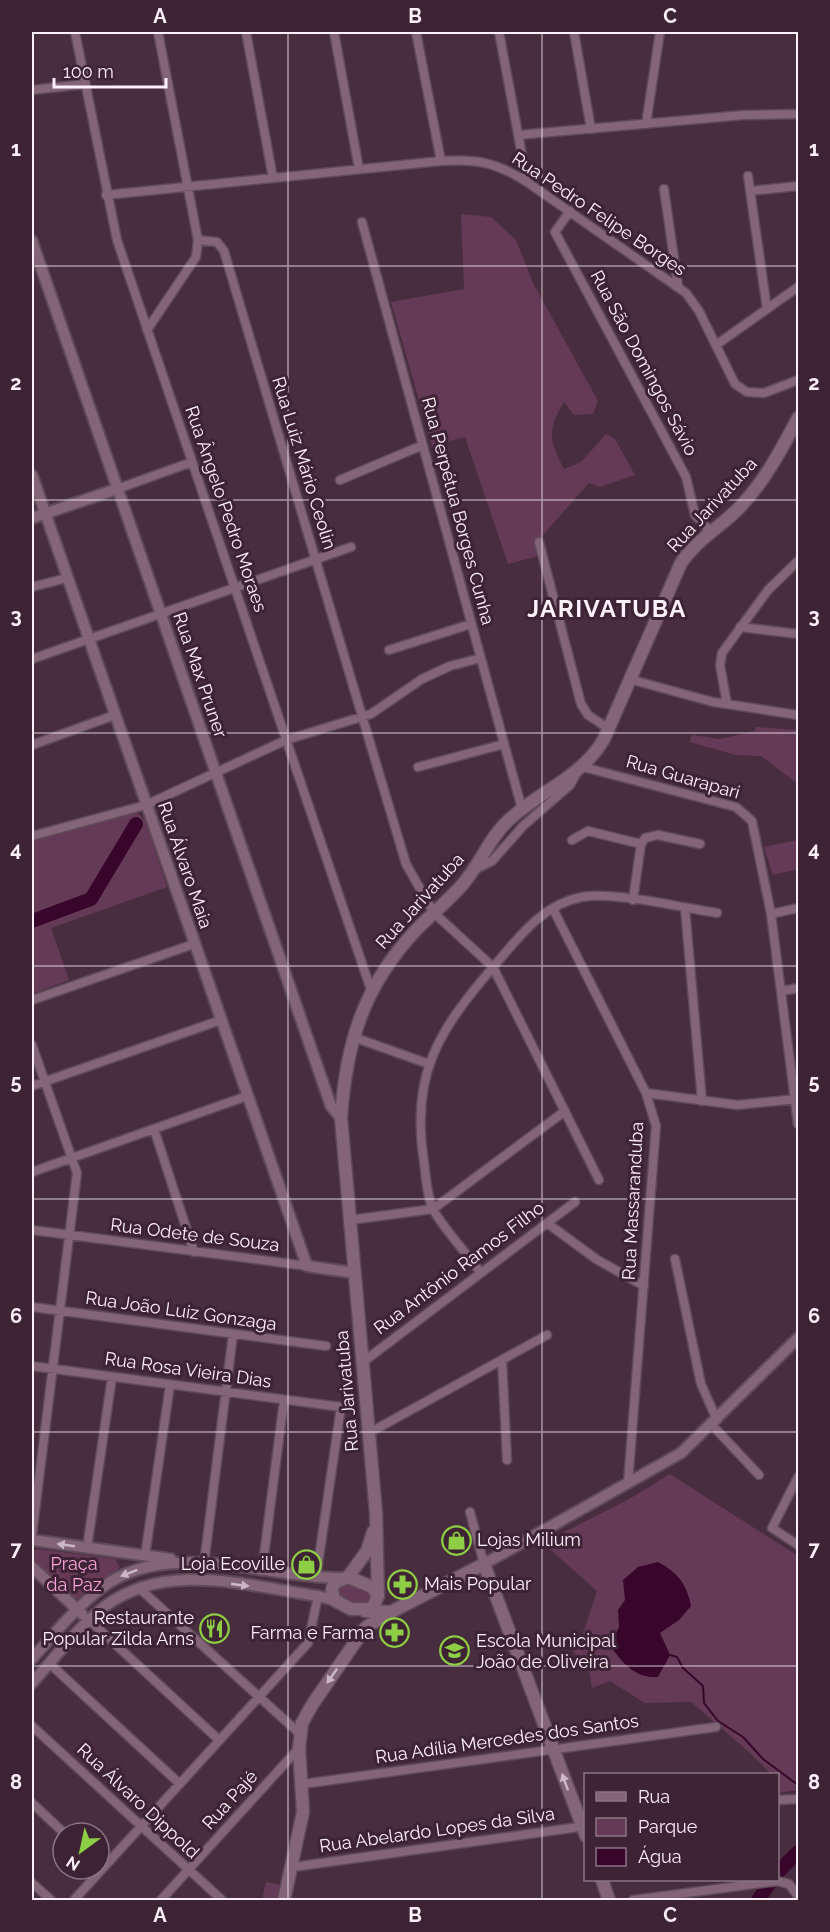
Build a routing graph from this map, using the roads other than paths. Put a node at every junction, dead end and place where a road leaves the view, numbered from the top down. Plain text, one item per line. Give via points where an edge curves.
1 (75, 32) edge
2 (158, 32) edge
3 (246, 32) edge
4 (334, 32) edge
5 (416, 32) edge
6 (499, 32) edge
7 (574, 32) edge
8 (660, 32) edge
9 (85, 84) junction
10 (32, 90) edge
11 (798, 114) edge
12 (646, 124) junction
13 (591, 129) junction
14 (518, 135) junction
15 (441, 161) junction
16 (359, 169) junction
17 (748, 176) dead end
18 (273, 178) junction
19 (527, 182) junction
20 (188, 186) junction
21 (798, 186) edge
22 (664, 189) dead end
23 (750, 191) junction
24 (106, 195) junction
25 (570, 211) junction
26 (362, 222) dead end
27 (198, 240) junction
28 (32, 241) edge
29 (678, 286) junction
30 (798, 287) edge
31 (767, 309) junction
32 (147, 330) junction
33 (716, 345) junction
34 (798, 380) edge
35 (798, 418) edge
36 (423, 445) junction
37 (192, 462) junction
38 (32, 475) edge
39 (340, 480) dead end
40 (117, 489) junction
41 (45, 515) junction
42 (32, 519) edge
43 (710, 531) junction
44 (539, 542) dead end
45 (351, 547) dead end
46 (315, 560) junction
47 (798, 561) edge
48 (67, 578) junction
49 (32, 587) edge
50 (235, 588) junction
51 (161, 614) junction
52 (471, 624) junction
53 (740, 627) junction
54 (798, 634) edge
55 (88, 639) junction
56 (389, 650) dead end
57 (480, 657) junction
58 (32, 659) edge
59 (628, 679) junction
60 (727, 704) junction
61 (798, 715) edge
62 (115, 716) junction
63 (362, 717) junction
64 (609, 729) junction
65 (286, 740) junction
66 (504, 744) junction
67 (32, 745) edge
68 (418, 767) dead end
69 (581, 769) junction
70 (216, 773) junction
71 (146, 806) junction
72 (522, 809) junction
73 (32, 836) edge
74 (572, 840) dead end
75 (641, 844) junction
76 (700, 844) dead end
77 (474, 870) junction
78 (633, 900) junction
79 (685, 908) junction
80 (798, 908) edge
81 (553, 909) junction
82 (434, 913) junction
83 (717, 913) dead end
84 (771, 914) junction
85 (194, 944) junction
86 (493, 967) junction
87 (798, 988) edge
88 (371, 990) junction
89 (782, 991) junction
90 (32, 1000) edge
91 (221, 1020) junction
92 (353, 1037) junction
93 (32, 1045) edge
94 (429, 1064) junction
95 (795, 1073) edge
96 (44, 1082) junction
97 (32, 1086) edge
98 (646, 1093) junction
99 (248, 1096) junction
100 (795, 1099) junction
101 (702, 1101) junction
102 (565, 1111) junction
103 (341, 1118) junction
104 (798, 1125) edge
105 (154, 1129) junction
106 (71, 1158) junction
107 (32, 1172) edge
108 (599, 1179) dead end
109 (575, 1202) dead end
110 (433, 1209) junction
111 (350, 1220) junction
112 (547, 1223) junction
113 (32, 1230) edge
114 (69, 1235) junction
115 (194, 1252) junction
116 (675, 1259) dead end
117 (307, 1266) junction
118 (355, 1273) junction
119 (481, 1273) junction
120 (644, 1287) junction
121 (32, 1307) edge
122 (60, 1311) junction
123 (232, 1334) junction
124 (548, 1335) dead end
125 (798, 1338) edge
126 (326, 1346) dead end
127 (502, 1360) junction
128 (363, 1362) junction
129 (32, 1366) edge
130 (53, 1369) junction
131 (112, 1377) junction
132 (170, 1385) junction
133 (225, 1392) junction
134 (284, 1400) junction
135 (714, 1423) junction
136 (369, 1433) junction
137 (507, 1460) dead end
138 (759, 1476) dead end
139 (798, 1477) edge
140 (628, 1483) junction
141 (470, 1512) dead end
142 (376, 1513) junction
143 (32, 1534) edge
144 (32, 1540) edge
145 (798, 1545) edge
146 (87, 1548) junction
147 (145, 1556) junction
148 (186, 1562) junction
149 (204, 1564) junction
150 (484, 1564) junction
151 (32, 1567) edge
152 (262, 1571) junction
153 (316, 1578) junction
154 (344, 1578) junction
155 (139, 1588) junction
156 (318, 1596) junction
157 (334, 1600) junction
158 (411, 1601) junction
159 (77, 1609) junction
160 (371, 1611) junction
161 (89, 1620) junction
162 (33, 1653) edge
163 (50, 1664) junction
164 (32, 1683) edge
165 (259, 1696) junction
166 (32, 1726) edge
167 (716, 1727) dead end
168 (299, 1733) junction
169 (219, 1740) junction
170 (299, 1748) junction
171 (554, 1749) junction
172 (180, 1784) junction
173 (303, 1784) junction
174 (798, 1799) edge
175 (779, 1800) edge
176 (32, 1803) edge
177 (51, 1821) edge
178 (141, 1827) junction
179 (584, 1830) edge
180 (111, 1857) edge
181 (293, 1867) junction
182 (188, 1870) junction
183 (90, 1881) edge
184 (602, 1881) edge
185 (32, 1883) edge
186 (798, 1896) edge
187 (51, 1900) edge
188 (74, 1900) edge
189 (161, 1900) edge
190 (222, 1900) edge
191 (284, 1900) edge
192 (609, 1900) edge
193 (633, 1900) edge

1 - 9 street, Rua Ângelo Pedro Moraes
2 - 20 street
3 - 18 street
4 - 16 street
5 - 15 street
6 - 14 street
7 - 13 street
8 - 12 street
9 - 10 street
9 - 24 street, Rua Ângelo Pedro Moraes
11 - 12 street
12 - 13 street
13 - 14 street
14 - 19 street
15 - 16 street, Rua Pedro Felipe Borges
15 - 19 street, Rua Pedro Felipe Borges via 483,161
16 - 18 street, Rua Pedro Felipe Borges
17 - 23 street
18 - 20 street, Rua Pedro Felipe Borges
19 - 25 street, Rua Pedro Felipe Borges
20 - 24 street, Rua Pedro Felipe Borges
20 - 27 street
21 - 23 street
22 - 29 street
23 - 31 street
24 - 32 street, Rua Ângelo Pedro Moraes
25 - 29 street, Rua Pedro Felipe Borges
25 - 43 street, Rua São Domingos Sávio via 555,232 686,477 695,516
26 - 36 street, Rua Perpétua Borges Cunha
27 - 32 street via 196,257
27 - 46 street, Rua Luiz Mário Ceolin via 217,242 224,251
28 - 40 street, Rua Max Pruner
29 - 33 street, Rua Pedro Felipe Borges via 699,311
30 - 31 street
31 - 33 street
32 - 37 street, Rua Ângelo Pedro Moraes
33 - 34 street, Rua Pedro Felipe Borges via 730,378 747,392 764,393
35 - 43 main road, Rua Jarivatuba via 760,485 732,515
36 - 39 street
36 - 52 street, Rua Perpétua Borges Cunha
37 - 40 street
37 - 50 street, Rua Ângelo Pedro Moraes
38 - 41 street, Rua Álvaro Maia
40 - 41 street
40 - 51 street, Rua Max Pruner
41 - 42 street
41 - 48 street, Rua Álvaro Maia
43 - 59 main road, Rua Jarivatuba via 681,563
44 - 64 street via 581,704 588,715
45 - 46 street
46 - 50 street
46 - 63 street, Rua Luiz Mário Ceolin
47 - 53 street via 772,586
48 - 49 street
48 - 55 street, Rua Álvaro Maia
50 - 51 street
50 - 65 street, Rua Ângelo Pedro Moraes
51 - 55 street
51 - 70 street, Rua Max Pruner
52 - 56 street
52 - 57 street, Rua Perpétua Borges Cunha
53 - 54 street
53 - 60 street via 721,660
55 - 58 street
55 - 62 street, Rua Álvaro Maia
57 - 63 street via 422,679
57 - 66 street, Rua Perpétua Borges Cunha
59 - 60 street
59 - 64 main road, Rua Jarivatuba
60 - 61 street
62 - 67 street
62 - 71 street, Rua Álvaro Maia
63 - 65 street
63 - 82 street, Rua Luiz Mário Ceolin via 406,864
64 - 69 main road, Rua Jarivatuba
65 - 70 street
65 - 88 street, Rua Ângelo Pedro Moraes
66 - 68 street
66 - 72 street, Rua Perpétua Borges Cunha
69 - 72 main road, Rua Jarivatuba
69 - 77 street via 570,785 523,826 492,861
69 - 84 street, Rua Guarapari via 742,810 754,828
70 - 71 street
70 - 103 street, Rua Max Pruner via 331,1106
71 - 73 street
71 - 85 street, Rua Álvaro Maia
72 - 77 main road, Rua Jarivatuba via 499,830
74 - 75 street via 588,831
75 - 76 street via 654,835
75 - 78 street
77 - 82 main road, Rua Jarivatuba
78 - 79 street
78 - 81 street via 588,896
79 - 83 street
79 - 101 street
80 - 84 street
81 - 86 street via 528,927
81 - 98 street, Rua Massaranduba
82 - 86 street, Rua Luiz Mário Ceolin
82 - 88 main road, Rua Jarivatuba via 395,955
84 - 89 street, Rua Guarapari
85 - 90 street
85 - 91 street, Rua Álvaro Maia
86 - 94 street via 450,1020
86 - 102 street
87 - 89 street
88 - 92 main road, Rua Jarivatuba
89 - 95 street, Rua Guarapari
91 - 96 street
91 - 99 street, Rua Álvaro Maia
92 - 94 street
92 - 103 main road, Rua Jarivatuba via 344,1077
93 - 96 street
94 - 110 street via 419,1119
95 - 100 street, Rua Guarapari
96 - 97 street
96 - 106 street
98 - 101 street
98 - 120 street, Rua Massaranduba via 655,1118 656,1136
99 - 105 street
99 - 117 street, Rua Álvaro Maia
100 - 101 street via 748,1105
100 - 104 street, Rua Guarapari
102 - 108 street
102 - 110 street
103 - 111 main road, Rua Jarivatuba
105 - 106 street
105 - 115 street
106 - 107 street
106 - 114 street via 77,1173
109 - 112 street, Rua Antônio Ramos Filho
110 - 111 street
110 - 119 street
111 - 118 main road, Rua Jarivatuba
112 - 119 street, Rua Antônio Ramos Filho
112 - 120 street via 596,1259
113 - 114 street, Rua Odete de Souza
114 - 115 street, Rua Odete de Souza
114 - 122 street
115 - 117 street, Rua Odete de Souza
116 - 135 street via 701,1384
117 - 118 street, Rua Odete de Souza
118 - 128 main road, Rua Jarivatuba
119 - 128 street, Rua Antônio Ramos Filho
120 - 140 street, Rua Massaranduba
121 - 122 street, Rua João Luiz Gonzaga
122 - 123 street, Rua João Luiz Gonzaga
122 - 130 street
123 - 126 street, Rua João Luiz Gonzaga
123 - 133 street
124 - 127 street
125 - 135 street
127 - 136 street
127 - 137 street
128 - 136 main road, Rua Jarivatuba
129 - 130 street, Rua Rosa Vieira Dias
130 - 131 street, Rua Rosa Vieira Dias
130 - 143 street
131 - 132 street, Rua Rosa Vieira Dias
131 - 146 street
132 - 133 street, Rua Rosa Vieira Dias
132 - 147 street
133 - 134 street, Rua Rosa Vieira Dias
133 - 149 street
134 - 152 street
134 - 153 street, Rua Rosa Vieira Dias via 341,1407
135 - 138 street
135 - 140 street via 681,1453
136 - 142 main road, Rua Jarivatuba
139 - 145 street via 772,1528
140 - 150 street
141 - 150 street
142 - 154 main road, Rua Jarivatuba via 367,1551
142 - 160 main road, Rua Jarivatuba
146 -> 144 street
146 - 147 street
147 - 148 street
148 - 149 street
148 -> 159 street via 153,1565 128,1573 104,1586
149 - 152 street
150 - 158 main road
150 - 171 main road
151 - 159 street
152 - 153 street
153 - 154 street
154 - 157 main road, Rua Jarivatuba via 332,1590
154 - 160 main road via 372,1587
155 -> 156 street via 191,1579
155 - 161 street
155 - 165 street
156 - 157 street
156 - 165 street via 308,1643
157 - 160 main road
158 - 160 main road
158 - 160 main road via 391,1612
159 - 161 street
159 - 162 street
160 -> 168 main road via 312,1705
161 - 163 street
161 - 169 street
163 - 164 street
163 - 172 street
165 - 168 street
165 - 169 street
166 - 178 street, Rua Álvaro Dippold
167 - 171 street, Rua Adília Mercedes dos Santos
168 - 170 main road
169 - 172 street
170 - 173 main road
170 - 182 street, Rua Pajé
171 - 173 street, Rua Adília Mercedes dos Santos
179 -> 171 main road
172 - 178 street
173 - 181 main road via 303,1812
174 - 175 street
176 - 177 street
178 - 180 street
178 - 182 street, Rua Álvaro Dippold
179 - 181 street, Rua Abelardo Lopes da Silva
181 - 191 main road
182 - 189 street, Rua Pajé
182 - 190 street, Rua Álvaro Dippold
183 - 188 street
184 - 192 main road
185 - 187 street
186 - 193 street via 789,1884 777,1881

